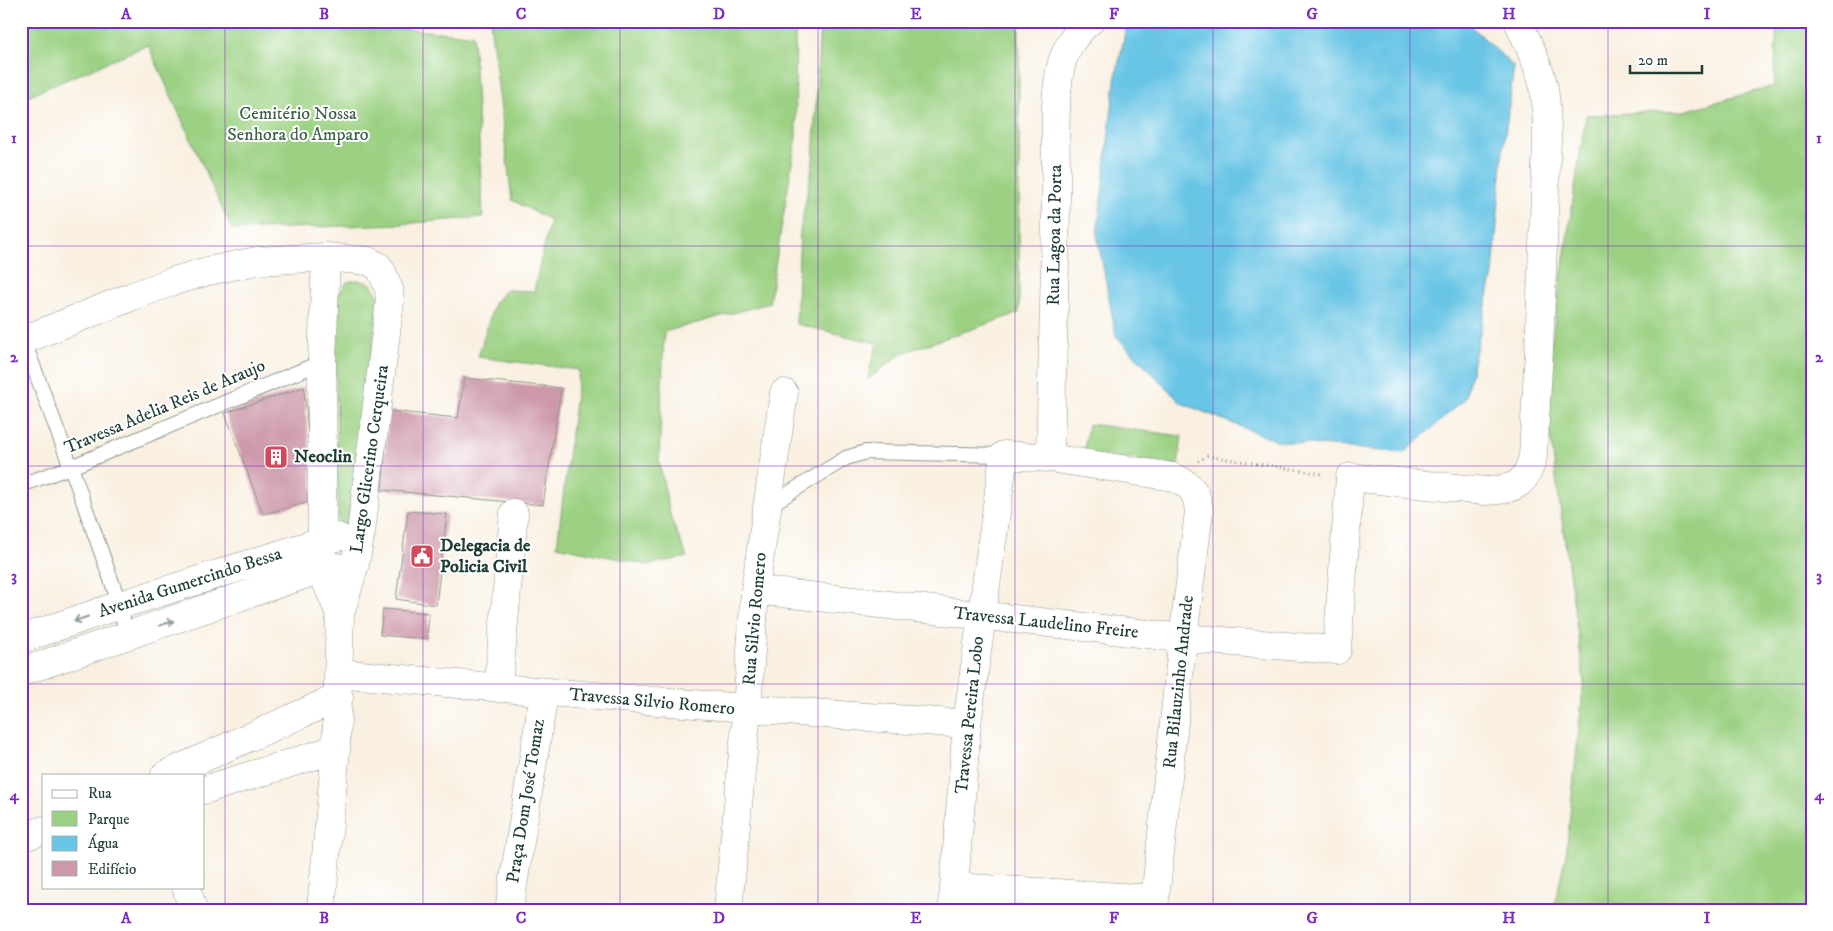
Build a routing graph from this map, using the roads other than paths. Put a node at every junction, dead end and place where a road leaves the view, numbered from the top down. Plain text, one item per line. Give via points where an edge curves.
1 (1090, 21) edge
2 (1518, 21) edge
3 (326, 257) junction
4 (22, 339) edge
5 (322, 362) junction
6 (784, 393) dead end
7 (1004, 455) junction
8 (1050, 458) junction
9 (71, 467) junction
10 (21, 485) edge
11 (768, 507) junction
12 (514, 513) dead end
13 (361, 532) junction
14 (322, 541) junction
15 (355, 564) junction
16 (321, 570) junction
17 (755, 590) junction
18 (120, 605) junction
19 (340, 614) junction
20 (982, 616) junction
21 (127, 637) junction
22 (1183, 638) junction
23 (21, 639) edge
24 (21, 672) edge
25 (339, 685) junction
26 (498, 688) junction
27 (544, 693) junction
28 (747, 710) junction
29 (967, 724) junction
30 (336, 750) junction
31 (167, 774) edge
32 (205, 790) edge
33 (186, 888) edge
34 (953, 898) edge
35 (1154, 905) edge
36 (193, 910) edge
37 (321, 910) edge
38 (509, 910) edge
39 (728, 910) edge

1 - 8 street, Rua Lagoa da Porta via 1071,43 1062,64 1056,94
2 - 22 street, Travessa Laudelino Freire via 1543,84 1547,110 1539,350 1530,471 1518,485 1485,491 1350,477 1337,650
3 - 4 street via 257,261 208,271
3 - 5 street, Largo Glicerino Cerqueira
3 - 13 street, Largo Glicerino Cerqueira via 378,266 386,279 390,301
4 - 9 lane
5 - 9 lane, Travessa Adelia Reis de Araujo
5 - 14 street, Largo Glicerino Cerqueira
6 - 11 street, Rua Silvio Romero
7 - 8 street
7 - 11 lane via 866,452 846,458
7 - 20 street, Travessa Pereira Lobo
8 - 22 street, Rua Bilauzinho Andrade via 1173,476 1197,496 1199,512
9 - 10 lane, Travessa Adelia Reis de Araujo
9 - 18 lane
11 - 17 street, Rua Silvio Romero
12 - 26 street
13 - 14 street, Avenida Gumercindo Bessa
13 - 15 street, Largo Glicerino Cerqueira
14 - 16 street, Largo Glicerino Cerqueira
14 - 18 street, Avenida Gumercindo Bessa
15 - 16 street, Avenida Gumercindo Bessa
15 - 19 street, Largo Glicerino Cerqueira
16 - 19 street, Largo Glicerino Cerqueira
21 -> 16 street, Avenida Gumercindo Bessa
17 - 20 street, Travessa Laudelino Freire
17 - 28 street, Rua Silvio Romero
18 - 21 lane
18 -> 23 street, Avenida Gumercindo Bessa
19 - 25 street, Largo Glicerino Cerqueira
20 - 22 street, Travessa Laudelino Freire
20 - 29 street, Travessa Pereira Lobo
21 - 24 street, Avenida Gumercindo Bessa
22 - 35 street, Rua Bilauzinho Andrade
25 - 26 street, Travessa Silvio Romero
25 - 30 street, Largo Glicerino Cerqueira
25 - 31 street
26 - 27 street, Travessa Silvio Romero
27 - 28 street, Travessa Silvio Romero
27 - 38 street, Praça Dom José Tomaz
28 - 29 street, Travessa Silvio Romero
28 - 39 street, Rua Silvio Romero
29 - 34 street, Travessa Pereira Lobo
30 - 32 street
30 - 37 street, Largo Glicerino Cerqueira
33 - 36 street
34 - 35 street

